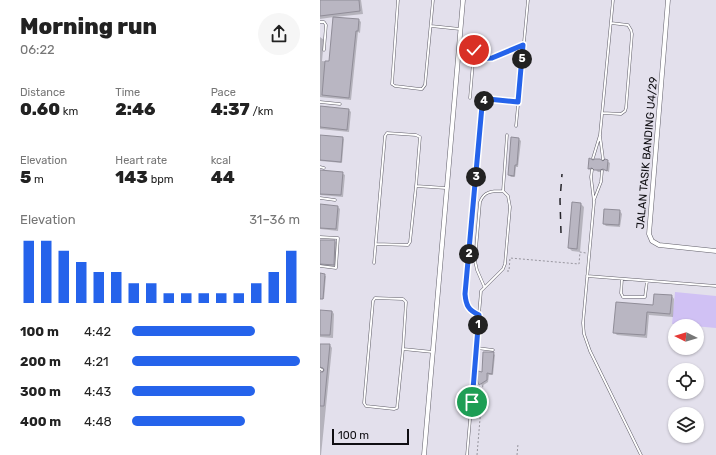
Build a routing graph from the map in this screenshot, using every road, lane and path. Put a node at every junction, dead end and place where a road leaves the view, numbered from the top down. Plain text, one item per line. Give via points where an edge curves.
1 (398, 0) edge
2 (433, 0) edge
3 (463, 0) edge
4 (528, 0) edge
5 (613, 0) edge
6 (668, 0) edge
7 (320, 22) edge
8 (611, 22) junction
9 (431, 26) junction
10 (461, 29) junction
11 (523, 45) junction
12 (324, 50) dead end
13 (474, 50) dead end
14 (473, 59) junction
15 (470, 98) dead end
16 (320, 102) edge
17 (518, 102) junction
18 (340, 104) dead end
19 (603, 113) junction
20 (516, 126) dead end
21 (508, 135) dead end
22 (600, 135) junction
23 (593, 158) dead end
24 (603, 159) dead end
25 (320, 168) edge
26 (324, 168) dead end
27 (592, 170) dead end
28 (602, 171) dead end
29 (416, 186) junction
30 (448, 189) junction
31 (503, 191) junction
32 (320, 198) edge
33 (335, 200) dead end
34 (594, 202) junction
35 (320, 237) edge
36 (376, 244) junction
37 (716, 251) edge
38 (589, 253) junction
39 (374, 263) dead end
40 (320, 266) edge
41 (509, 271) dead end
42 (587, 276) junction
43 (622, 279) junction
44 (647, 281) junction
45 (484, 286) junction
46 (716, 286) edge
47 (479, 315) junction
48 (476, 348) junction
49 (403, 349) junction
50 (493, 350) dead end
51 (433, 352) junction
52 (483, 383) dead end
53 (518, 444) dead end
54 (424, 455) edge
55 (467, 455) edge
56 (476, 455) edge
57 (516, 455) edge
58 (641, 455) edge

1 - 9 lane via 391,82 393,85 420,89 424,87
2 - 9 lane
3 - 10 street
4 - 11 lane
5 - 8 lane
6 - 37 street, JALAN TASIK BANDING U4/29 via 649,234 652,241 659,245
7 - 12 lane via 326,25
8 - 19 lane
8 - 19 lane via 628,25 632,30 626,108 621,114
9 - 10 lane
10 - 30 street
11 - 14 lane via 492,58
11 - 17 lane
13 - 14 lane
14 - 15 lane
16 - 18 lane
17 - 20 lane
17 - 47 lane via 488,99 482,106 465,294 468,308
19 - 22 lane
21 - 31 lane
22 - 23 lane
22 - 24 lane
25 - 26 lane
27 - 34 lane
28 - 34 lane
29 - 30 lane
29 - 36 lane via 410,244
29 - 36 lane via 420,137 387,133
30 - 51 street
31 - 45 lane via 510,203 505,264 503,269
31 - 45 lane via 488,192 480,202 475,261
32 - 33 lane
34 - 38 lane
35 - 40 lane via 338,238 336,268
36 - 39 lane
38 - 41 path via 580,252 579,264 510,258
38 - 42 lane
42 - 43 lane
42 - 58 lane via 584,334
43 - 44 lane
43 - 44 lane via 621,296 630,297 645,297
44 - 46 lane
45 - 47 lane
47 - 48 lane
48 - 50 lane
48 - 55 lane
49 - 49 lane via 397,408 394,410 366,406 364,403 375,298 406,302
49 - 51 lane
51 - 54 street
52 - 56 path
53 - 57 path

